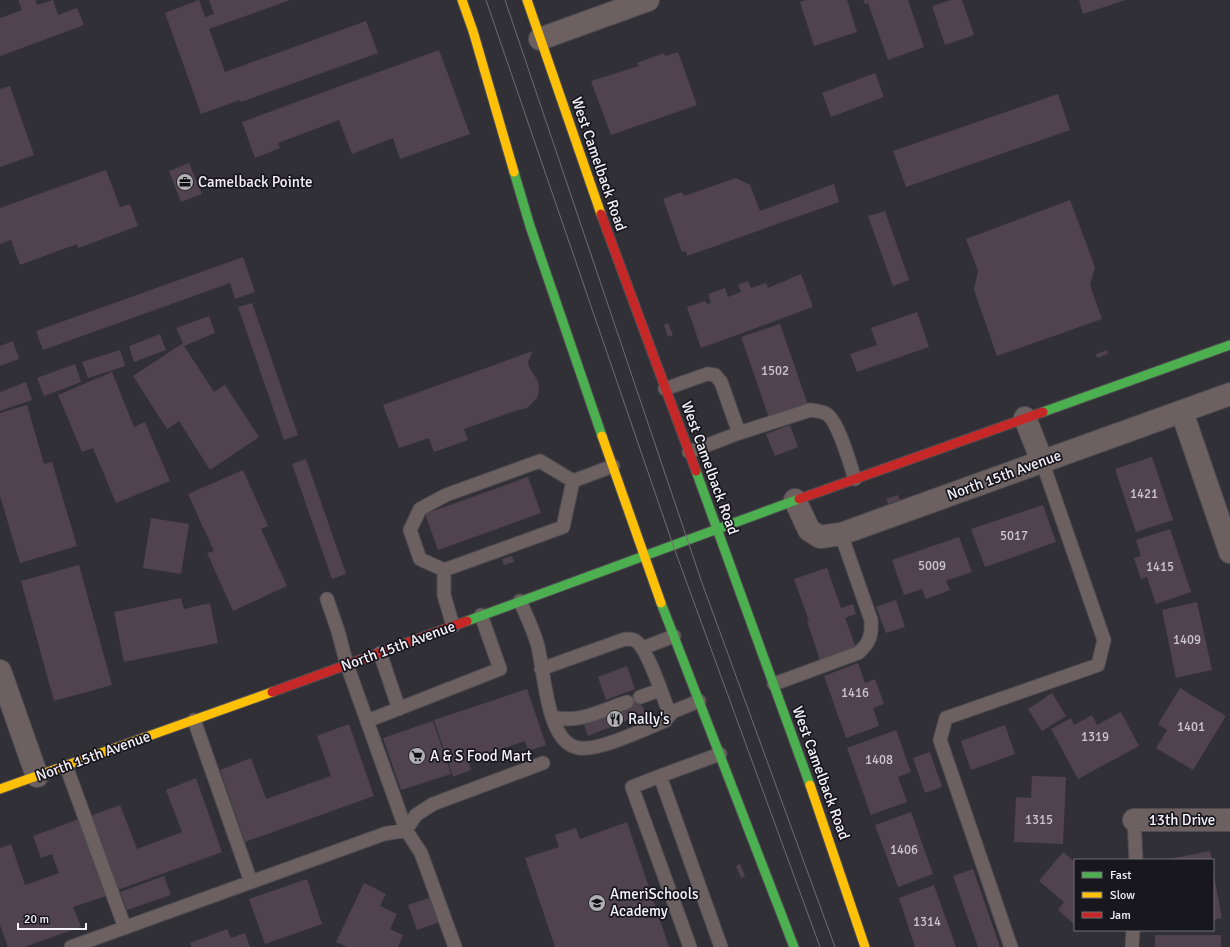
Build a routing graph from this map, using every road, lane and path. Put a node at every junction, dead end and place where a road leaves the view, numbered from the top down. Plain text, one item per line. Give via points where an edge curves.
1 (462, 0) edge
2 (526, 0) edge
3 (648, 0) edge
4 (540, 39) junction
5 (1230, 345) edge
6 (665, 389) junction
7 (1230, 394) edge
8 (1182, 412) junction
9 (1025, 418) junction
10 (739, 433) junction
11 (689, 452) junction
12 (1042, 461) junction
13 (613, 466) junction
14 (855, 479) junction
15 (573, 481) junction
16 (796, 500) junction
17 (718, 529) junction
18 (841, 534) junction
19 (1230, 552) edge
20 (644, 555) junction
21 (444, 570) junction
22 (520, 601) junction
23 (329, 604) dead end
24 (481, 615) junction
25 (453, 626) junction
26 (674, 636) junction
27 (643, 648) junction
28 (380, 653) junction
29 (347, 665) junction
30 (541, 670) junction
31 (0, 671) edge
32 (774, 684) junction
33 (660, 690) junction
34 (640, 697) dead end
35 (699, 701) junction
36 (627, 702) dead end
37 (399, 709) junction
38 (670, 715) junction
39 (552, 717) junction
40 (194, 720) junction
41 (367, 721) junction
42 (720, 754) junction
43 (543, 764) dead end
44 (66, 766) junction
45 (37, 776) junction
46 (660, 776) junction
47 (0, 789) edge
48 (1134, 820) joint
49 (1230, 820) edge
50 (406, 830) junction
51 (1136, 859) edge
52 (251, 882) junction
53 (125, 928) junction
54 (1133, 931) edge
55 (71, 947) edge
56 (455, 947) edge
57 (690, 947) edge
58 (721, 947) edge
59 (794, 947) edge
60 (865, 947) edge
61 (1011, 947) edge
62 (1132, 947) edge

1 - 13 main road via 530,226
2 - 4 main road, West Camelback Road
3 - 4 street
4 - 6 main road, West Camelback Road
5 - 9 main road, North 15th Avenue
6 - 10 lane via 707,374 715,375 721,382
6 - 11 main road, West Camelback Road
7 - 8 street, North 15th Avenue
8 - 12 street, North 15th Avenue
8 - 19 street
9 - 12 street
9 - 14 main road, North 15th Avenue
10 - 11 lane
10 - 14 lane via 810,410 819,411 828,415 835,423
11 - 17 main road, West Camelback Road
12 - 18 street, North 15th Avenue
12 - 61 lane via 1104,640 1098,665 946,718 940,740
13 - 15 lane
13 - 20 main road
14 - 16 main road, North 15th Avenue
15 - 21 lane via 563,527
15 - 21 lane via 540,461 446,495 420,508 410,530 420,559
16 - 17 main road, North 15th Avenue
16 - 18 street, North 15th Avenue via 809,530 820,537
17 - 20 main road, North 15th Avenue
17 - 32 main road, West Camelback Road
18 - 32 lane via 871,620 872,631 869,640 858,653
20 - 22 main road, North 15th Avenue
20 - 26 main road
21 - 25 lane via 444,595
22 - 24 main road, North 15th Avenue
22 - 30 lane via 537,644
23 - 29 lane
24 - 25 main road, North 15th Avenue
24 - 37 lane via 500,669
25 - 28 main road, North 15th Avenue
26 - 27 lane
26 - 35 main road
27 - 30 lane via 635,640 625,639
27 - 33 lane
28 - 29 main road, North 15th Avenue
28 - 37 lane
29 - 40 main road, North 15th Avenue
29 - 41 lane
30 - 39 lane
31 - 45 street
32 - 60 main road, West Camelback Road
33 - 34 lane
33 - 38 lane
35 - 38 lane
35 - 42 main road
36 - 39 lane via 578,719
37 - 41 lane
38 - 39 lane via 665,721 593,748 578,748 566,742 558,733
40 - 44 main road, North 15th Avenue
40 - 52 lane
41 - 50 lane
42 - 46 lane
42 - 59 main road
43 - 50 lane via 433,804 416,815
44 - 45 main road, North 15th Avenue
44 - 53 lane
45 - 47 main road, North 15th Avenue
46 - 57 lane via 632,787
46 - 58 lane
48 - 49 street, 13th Drive
48 - 51 lane
50 - 52 lane via 384,834
50 - 56 lane via 420,853
52 - 53 lane
53 - 55 lane
54 - 62 lane

